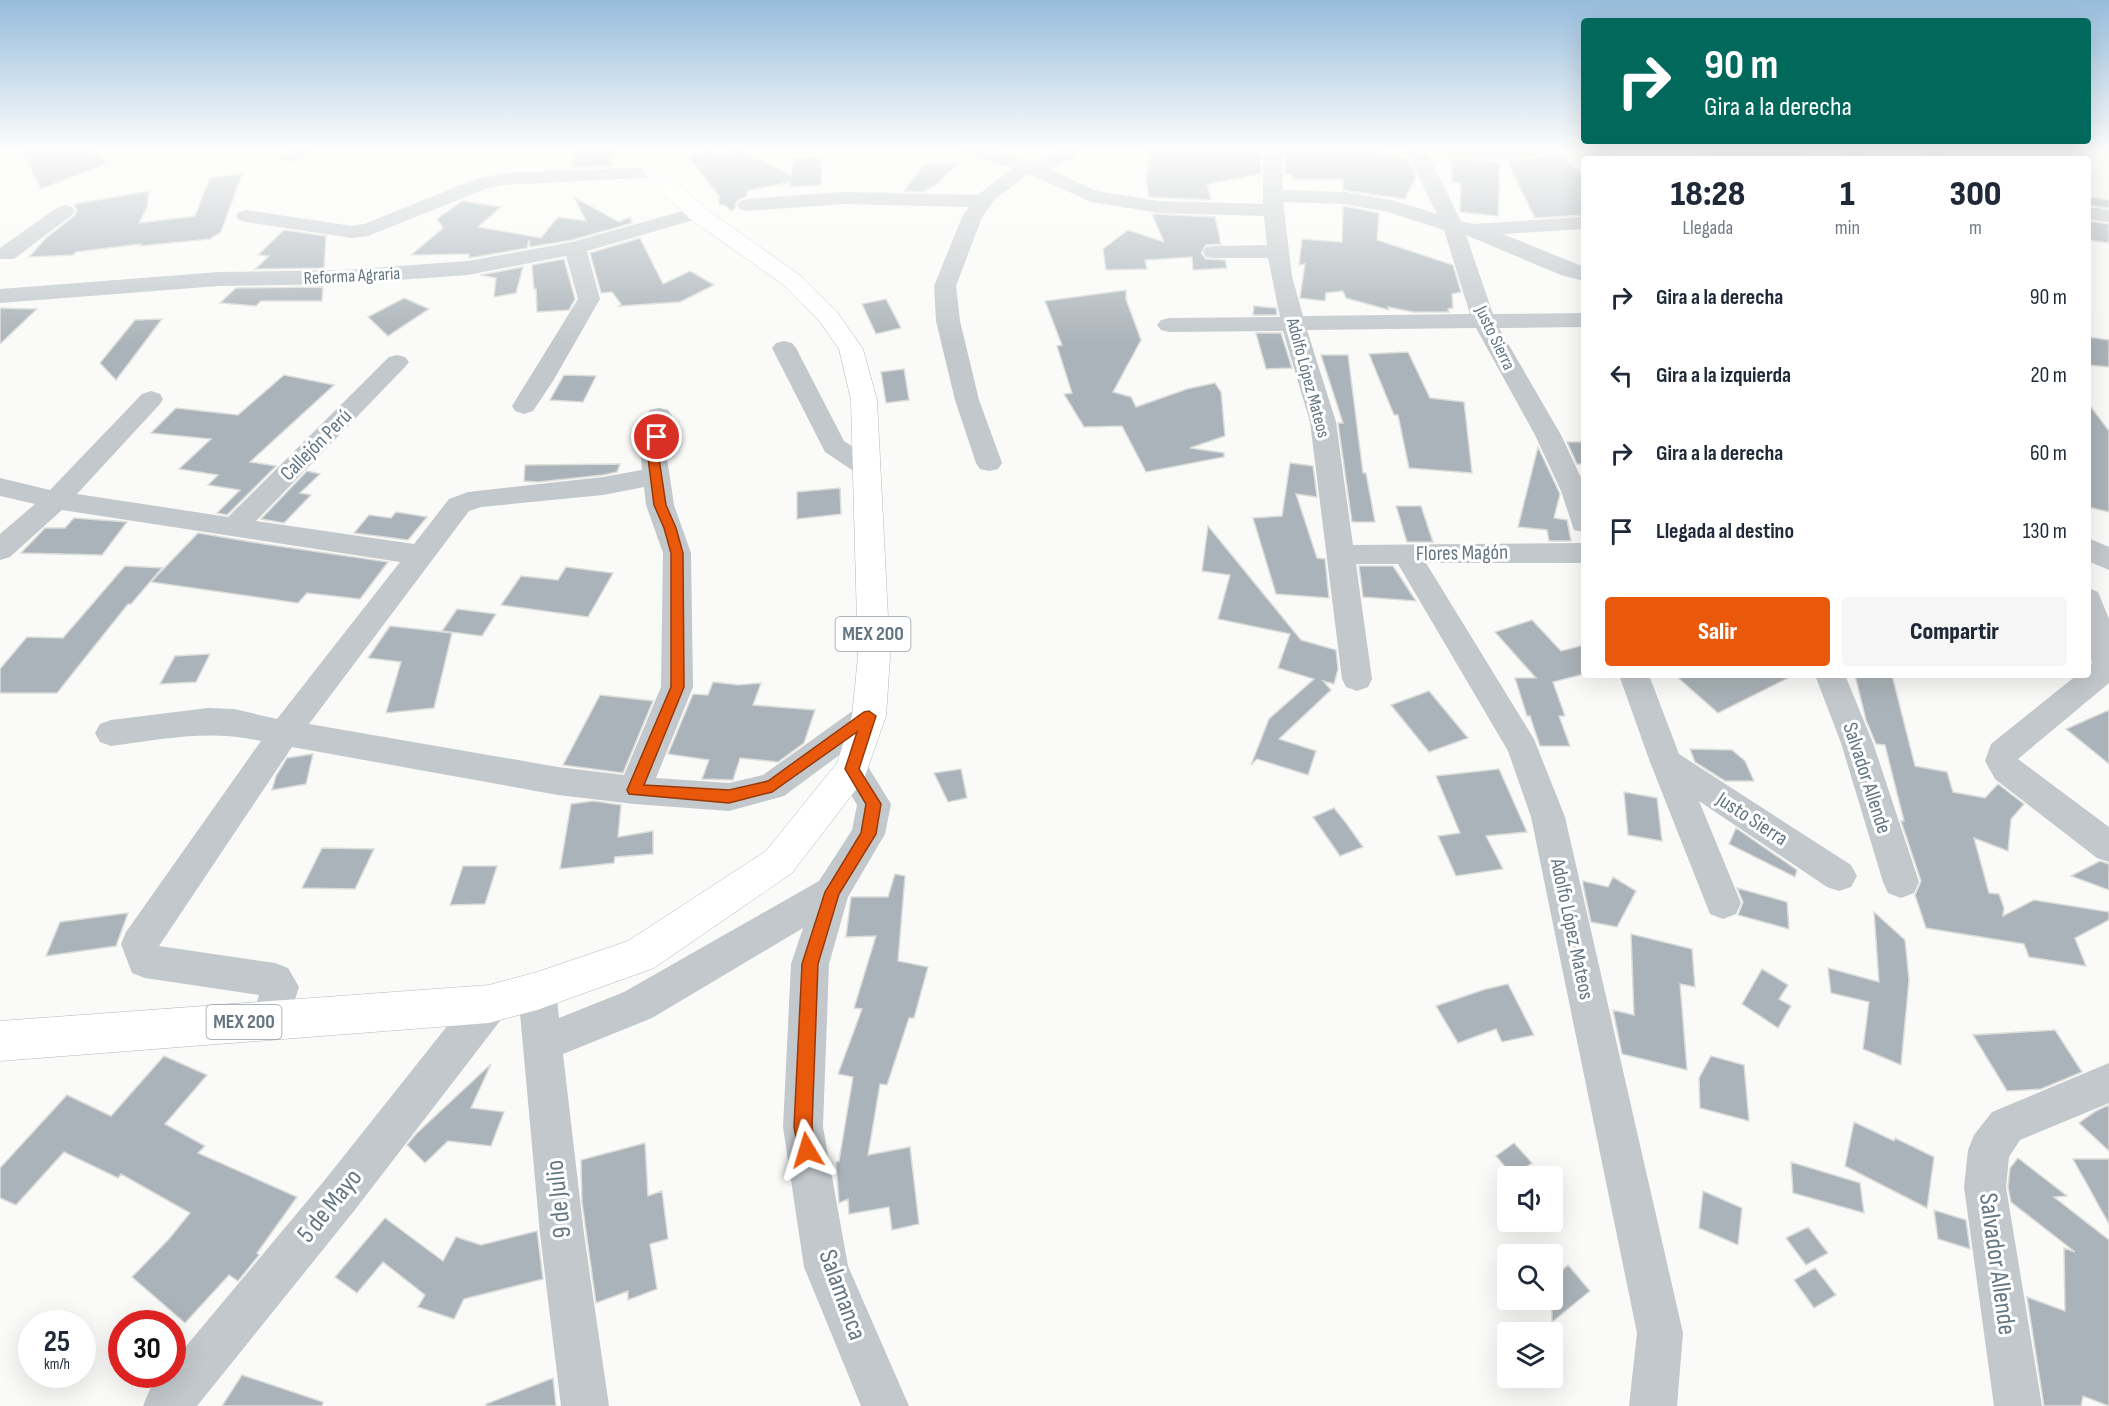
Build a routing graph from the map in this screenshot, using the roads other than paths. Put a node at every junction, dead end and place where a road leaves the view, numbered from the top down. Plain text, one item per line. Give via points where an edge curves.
1 (60, 215) edge
2 (406, 215) edge
3 (691, 215) edge
4 (699, 215) edge
5 (974, 215) edge
6 (1274, 215) edge
7 (1420, 215) edge
8 (1455, 215) edge
9 (246, 216) dead end
10 (1581, 223) edge
11 (1463, 228) junction
12 (575, 248) junction
13 (1279, 251) junction
14 (1214, 252) dead end
15 (2, 256) edge
16 (1581, 273) edge
17 (0, 296) edge
18 (1581, 320) edge
19 (1484, 321) junction
20 (1293, 324) junction
21 (1168, 325) dead end
22 (784, 348) dead end
23 (397, 362) dead end
24 (151, 399) dead end
25 (524, 406) dead end
26 (659, 416) dead end
27 (989, 463) dead end
28 (867, 468) junction
29 (657, 476) junction
30 (0, 487) edge
31 (56, 500) junction
32 (1581, 513) edge
33 (234, 527) junction
34 (0, 550) edge
35 (2091, 550) edge
36 (1581, 553) edge
37 (1406, 554) junction
38 (421, 555) junction
39 (1340, 555) junction
40 (2109, 560) edge
41 (2091, 609) edge
42 (2108, 668) edge
43 (1635, 678) edge
44 (1831, 678) edge
45 (1357, 679) dead end
46 (869, 716) junction
47 (284, 733) junction
48 (111, 734) dead end
49 (1666, 762) junction
50 (852, 769) junction
51 (634, 790) junction
52 (2109, 847) edge
53 (1839, 876) dead end
54 (1901, 882) dead end
55 (832, 892) junction
56 (1723, 903) dead end
57 (537, 991) junction
58 (489, 1004) junction
59 (270, 1020) junction
60 (0, 1041) edge
61 (544, 1042) junction
62 (2109, 1083) edge
63 (2025, 1404) edge
64 (167, 1406) edge
65 (585, 1406) edge
66 (885, 1406) edge
67 (1653, 1406) edge

1 - 15 street
2 - 9 street via 368,230 352,232
3 - 12 street, Reforma Agraria
4 - 28 highway, MEX 200 via 793,281 829,317 850,349 864,400
5 - 27 street via 945,286 948,321 967,400
6 - 13 street, Adolfo López Mateos
7 - 11 street
8 - 11 street, Justo Sierra
10 - 11 street
11 - 16 street
11 - 19 street, Justo Sierra
12 - 17 street, Reforma Agraria via 468,268 344,277 208,280
12 - 25 street via 589,299
13 - 14 street
13 - 20 street, Adolfo López Mateos
18 - 19 street
19 - 20 street
19 - 32 street, Justo Sierra via 1548,435
20 - 21 street
20 - 39 street, Adolfo López Mateos via 1323,422
22 - 28 street via 834,446
23 - 33 street, Callejón Perú
24 - 31 street
26 - 29 street via 654,458
28 - 46 highway, MEX 200 via 874,657
29 - 38 street via 603,486 478,498 459,505
29 - 51 street via 660,505 677,553 677,687
30 - 31 street
31 - 33 street
31 - 34 street
33 - 38 street
35 - 40 street
36 - 37 street, Flores Magón
37 - 39 street, Flores Magón
37 - 67 street, Adolfo López Mateos via 1523,748 1548,817 1660,1333
38 - 47 street
39 - 45 street, Adolfo López Mateos
41 - 42 street
42 - 52 street via 2003,753 2001,761 2007,770
43 - 49 street, Justo Sierra
44 - 54 street, Salvador Allende via 1857,743
46 - 50 highway, MEX 200
46 - 51 street via 772,786 729,796
47 - 48 street via 234,722 208,721
47 - 51 street via 558,781
47 - 59 street via 139,944 145,961 275,980 280,987
49 - 53 street, Justo Sierra
49 - 56 street, Justo Sierra
50 - 55 street, Salamanca via 874,804 868,834
50 - 57 highway, MEX 200 via 779,862 640,955
55 - 61 street via 638,1005
55 - 66 street, Salamanca via 810,964 803,1127 826,1267
57 - 58 highway, MEX 200
57 - 61 street, 9 de Julio
58 - 59 highway, MEX 200
58 - 64 street, 5 de Mayo
59 - 60 highway, MEX 200
61 - 65 street, 9 de Julio via 562,1234
62 - 63 street, Salvador Allende via 2006,1126 1989,1150 1985,1187

